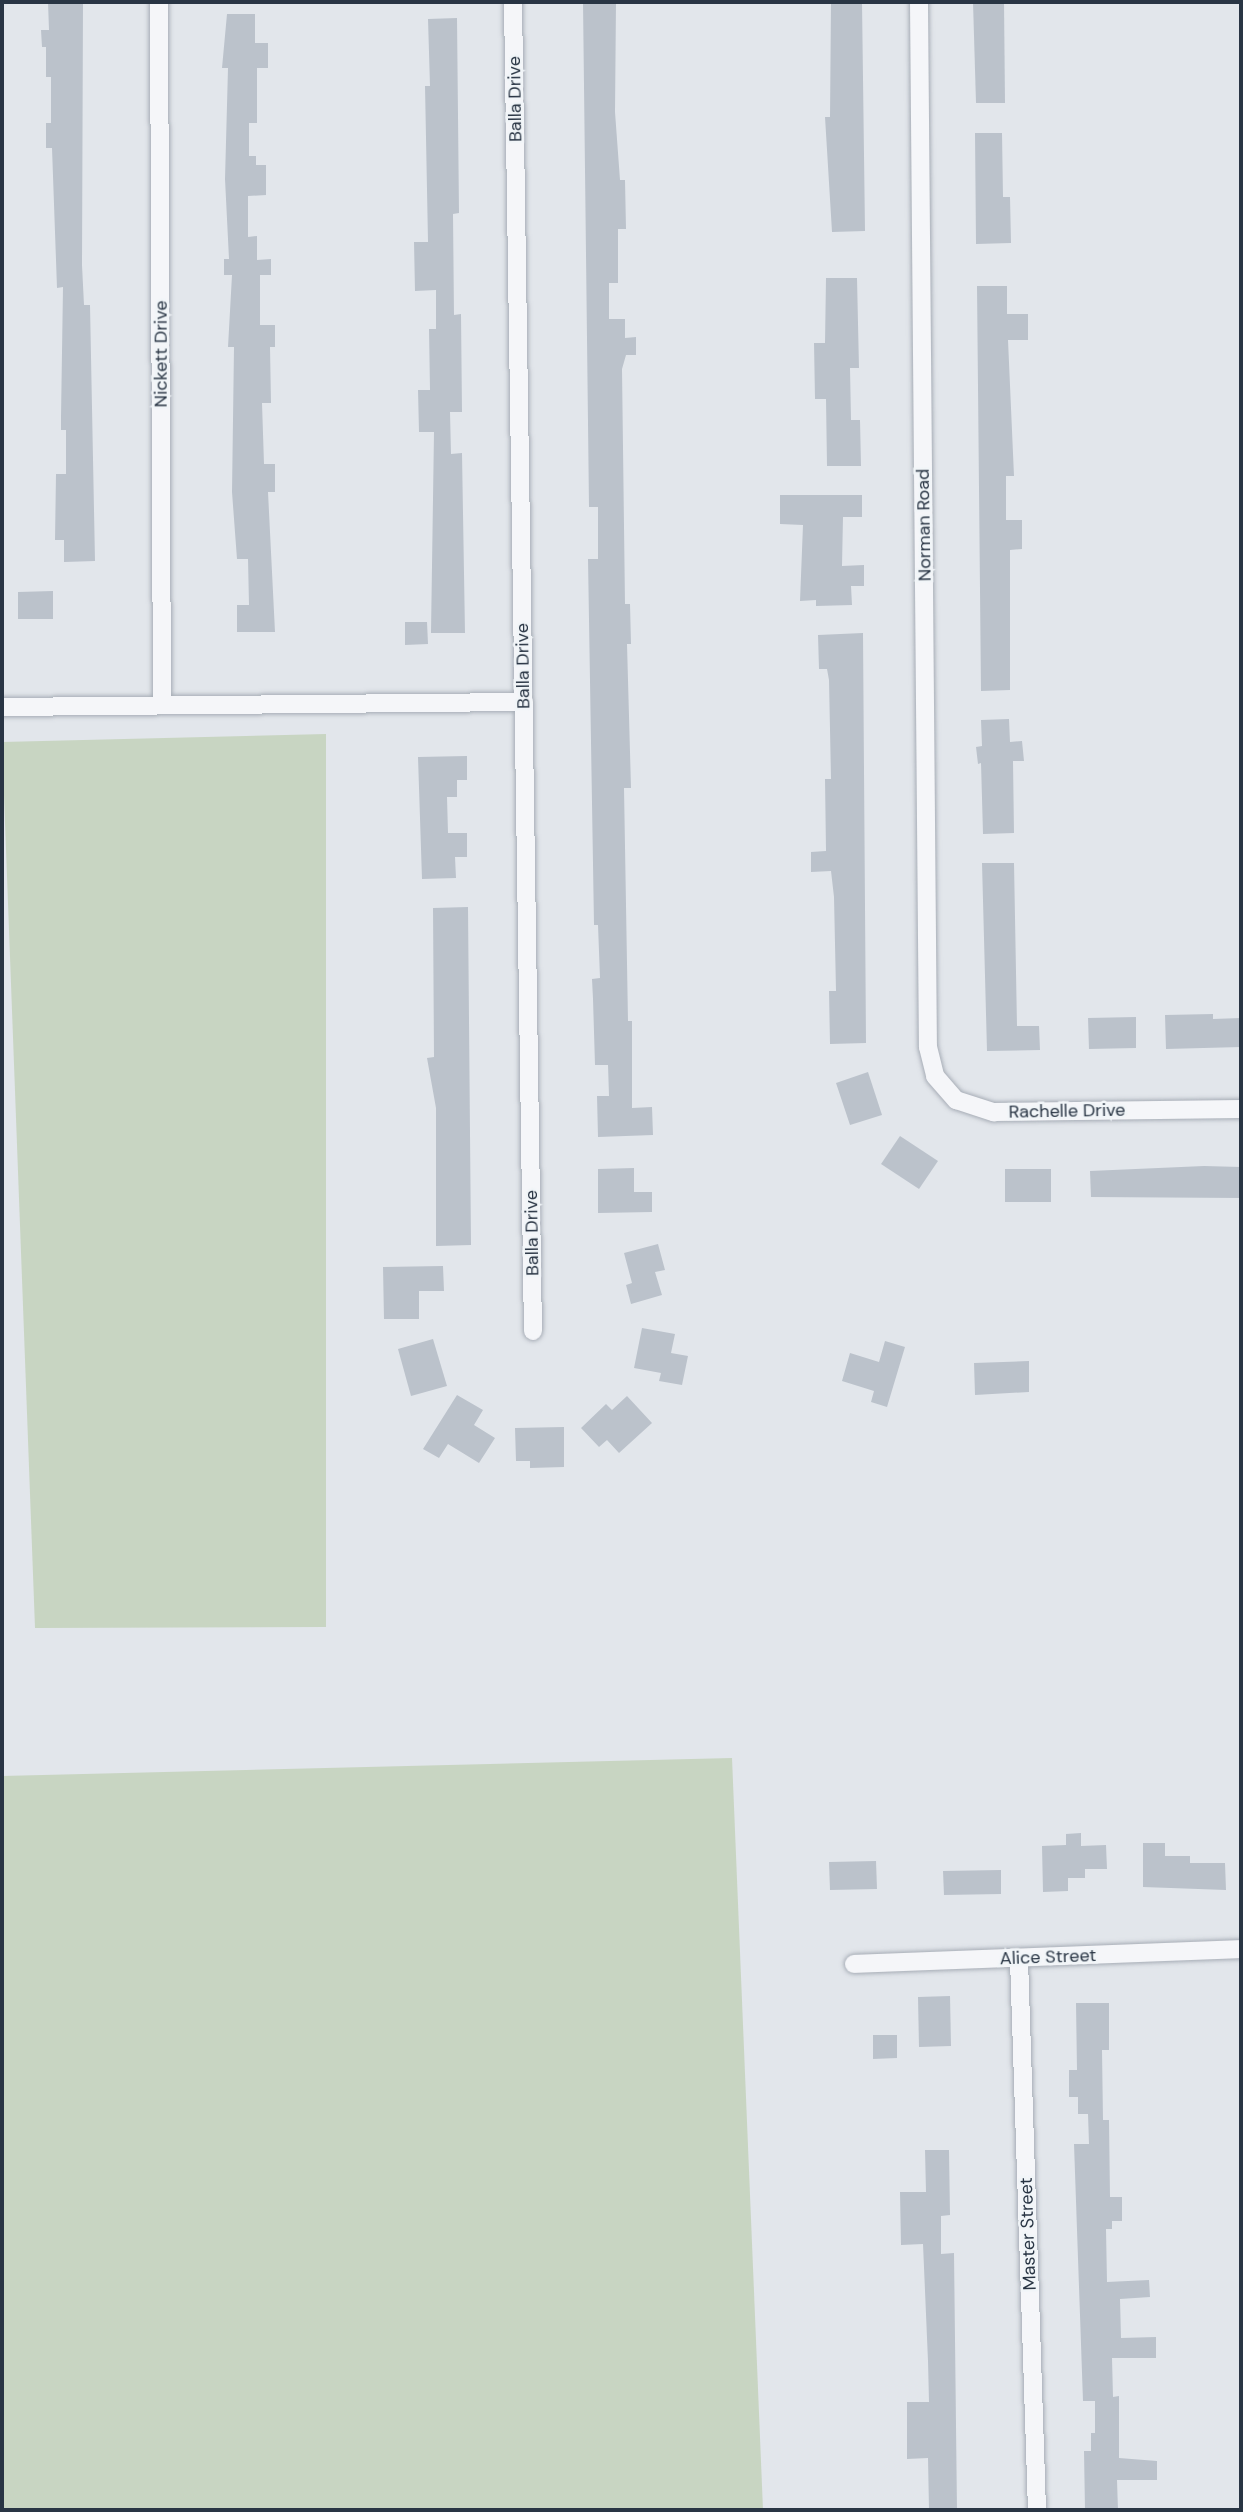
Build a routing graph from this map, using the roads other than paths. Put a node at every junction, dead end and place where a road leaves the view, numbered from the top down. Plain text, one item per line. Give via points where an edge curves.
1 (159, 2) edge
2 (513, 2) edge
3 (919, 2) edge
4 (524, 702) junction
5 (162, 705) junction
6 (2, 707) edge
7 (928, 1047) joint
8 (1241, 1109) edge
9 (533, 1331) dead end
10 (1241, 1950) edge
11 (1019, 1959) junction
12 (854, 1964) dead end
13 (1037, 2510) edge

1 - 5 street, Nickett Drive
2 - 4 street, Balla Drive
3 - 7 street, Norman Road
4 - 5 street
4 - 9 street, Balla Drive
5 - 6 street
7 - 8 street, Rachelle Drive via 935,1076 956,1100 994,1112
10 - 11 street, Alice Street
11 - 12 street, Alice Street
11 - 13 street, Master Street

